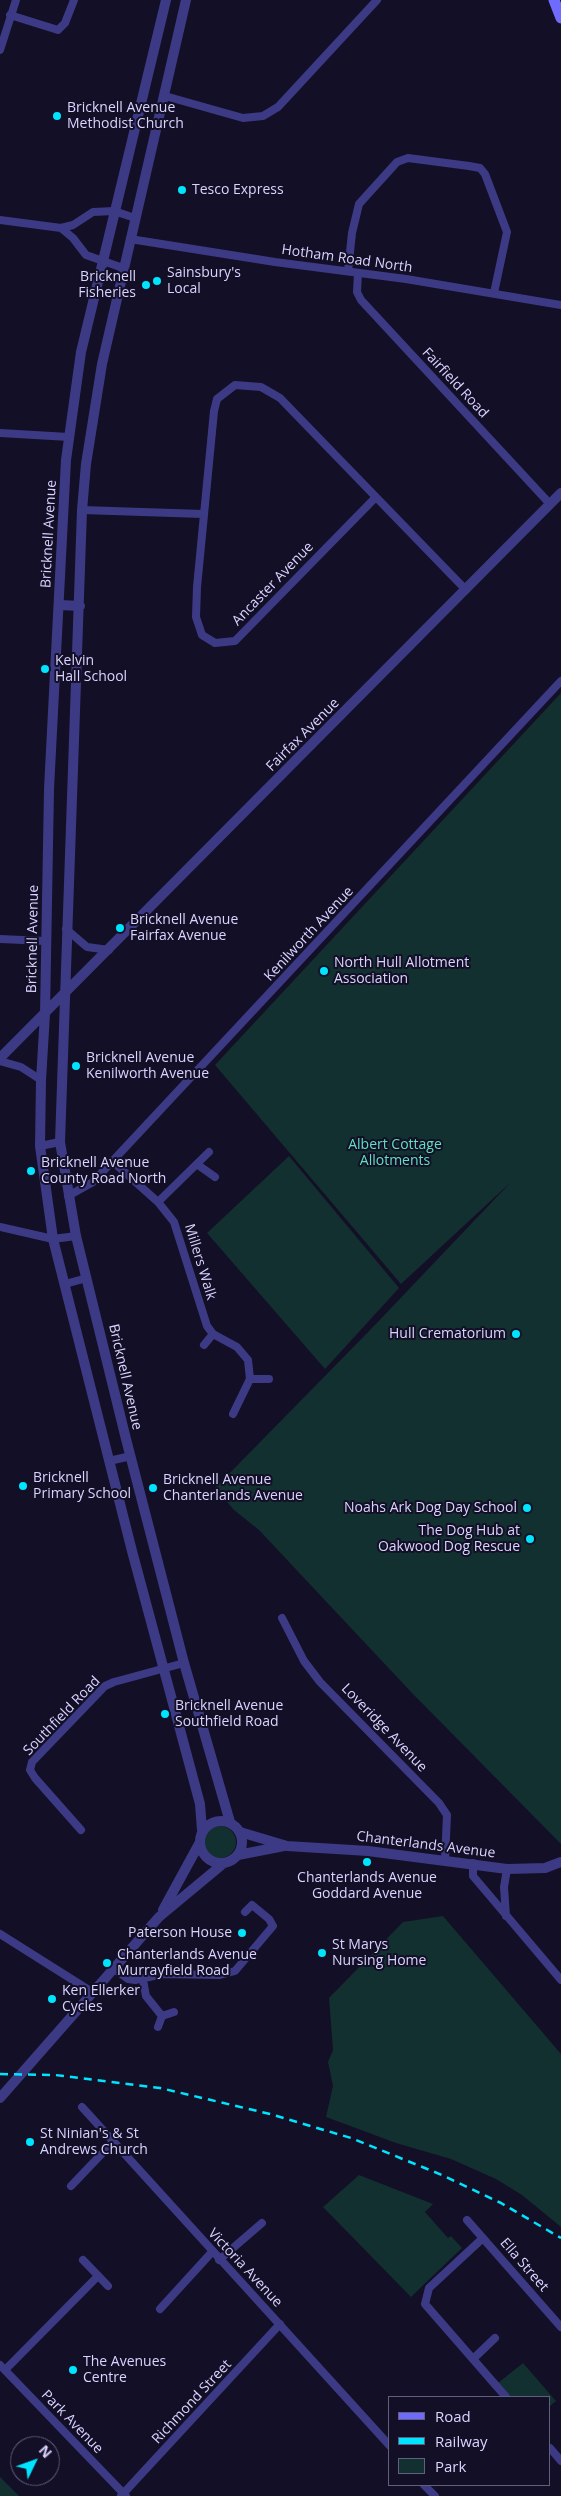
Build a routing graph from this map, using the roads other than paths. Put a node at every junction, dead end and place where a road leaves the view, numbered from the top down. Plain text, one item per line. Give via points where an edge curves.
1 (16, 0) edge
2 (74, 0) edge
3 (166, 0) edge
4 (186, 0) edge
5 (377, 0) edge
6 (554, 0) edge
7 (10, 15) junction
8 (561, 18) edge
9 (0, 50) edge
10 (165, 96) junction
11 (114, 212) junction
12 (135, 218) junction
13 (0, 220) edge
14 (61, 228) junction
15 (130, 239) junction
16 (102, 263) junction
17 (123, 268) junction
18 (348, 271) junction
19 (358, 273) junction
20 (494, 293) junction
21 (561, 305) edge
22 (0, 433) edge
23 (69, 437) junction
24 (561, 493) edge
25 (376, 498) junction
26 (550, 504) junction
27 (82, 510) junction
28 (204, 514) junction
29 (466, 590) junction
30 (60, 605) junction
31 (80, 606) junction
32 (561, 680) edge
33 (66, 929) junction
34 (0, 939) edge
35 (45, 941) junction
36 (109, 950) junction
37 (64, 995) junction
38 (45, 1014) junction
39 (0, 1059) edge
40 (41, 1080) junction
41 (60, 1142) junction
42 (40, 1146) junction
43 (209, 1152) dead end
44 (112, 1161) junction
45 (198, 1164) junction
46 (215, 1177) dead end
47 (68, 1196) junction
48 (158, 1202) junction
49 (0, 1227) edge
50 (76, 1236) junction
51 (53, 1239) junction
52 (87, 1278) junction
53 (64, 1284) junction
54 (213, 1334) junction
55 (204, 1345) dead end
56 (269, 1378) dead end
57 (250, 1379) junction
58 (233, 1414) dead end
59 (131, 1456) junction
60 (109, 1460) junction
61 (282, 1618) dead end
62 (184, 1662) junction
63 (163, 1668) junction
64 (230, 1822) junction
65 (81, 1830) dead end
66 (202, 1830) junction
67 (240, 1832) junction
68 (199, 1844) junction
69 (287, 1846) junction
70 (238, 1855) junction
71 (445, 1860) junction
72 (561, 1862) edge
73 (224, 1863) junction
74 (473, 1863) junction
75 (507, 1868) junction
76 (245, 1912) dead end
77 (506, 1916) junction
78 (159, 1918) junction
79 (0, 1934) edge
80 (113, 1968) junction
81 (143, 1980) junction
82 (561, 1980) edge
83 (92, 1992) junction
84 (174, 2012) dead end
85 (162, 2016) junction
86 (158, 2027) dead end
87 (0, 2098) edge
88 (82, 2107) dead end
89 (113, 2142) junction
90 (72, 2186) dead end
91 (467, 2220) dead end
92 (262, 2223) dead end
93 (483, 2238) junction
94 (212, 2252) junction
95 (84, 2260) dead end
96 (219, 2260) junction
97 (98, 2276) junction
98 (108, 2286) dead end
99 (160, 2309) dead end
100 (280, 2324) junction
101 (561, 2327) edge
102 (495, 2338) dead end
103 (473, 2359) junction
104 (2, 2368) edge
105 (505, 2396) edge
106 (388, 2444) edge
107 (561, 2446) edge
108 (552, 2450) edge
109 (561, 2461) edge
110 (425, 2486) edge
111 (124, 2495) edge
112 (435, 2496) edge

1 - 7 street
2 - 7 street via 65,23 58,30
3 - 11 street, Bricknell Avenue
4 - 10 street, Bricknell Avenue
5 - 10 street via 278,107 263,116 243,118
6 - 8 main road
7 - 9 street
10 - 12 street, Bricknell Avenue
11 - 12 street
11 - 14 street via 93,212 73,225
11 - 16 street, Bricknell Avenue
12 - 15 street, Bricknell Avenue
13 - 14 street
14 - 16 street via 86,255
15 - 17 street, Bricknell Avenue
15 - 18 street, Hotham Road North
16 - 17 street
16 - 23 street, Bricknell Avenue via 81,352
17 - 27 street, Bricknell Avenue via 102,364
18 - 19 street, Hotham Road North
18 - 20 street via 359,204 397,162 408,158 469,166 480,168 485,174 507,232
19 - 20 street, Hotham Road North
19 - 26 street, Fairfield Road via 357,292 361,300
20 - 21 street, Hotham Road North
22 - 23 street
23 - 30 street, Bricknell Avenue
24 - 26 street, Fairfax Avenue
25 - 28 street, Ancaster Avenue via 280,398 261,387 235,385 217,399 214,411
25 - 28 street, Ancaster Avenue via 243,633 229,643 215,643 202,635 196,617
25 - 29 street, Ancaster Avenue
26 - 29 street, Fairfax Avenue
27 - 28 street
27 - 31 street, Bricknell Avenue
29 - 36 street, Fairfax Avenue
30 - 31 street
30 - 35 street, Bricknell Avenue via 49,789
31 - 33 street, Bricknell Avenue
32 - 44 street, Kenilworth Avenue
33 - 36 street via 87,947
33 - 37 street, Bricknell Avenue
34 - 35 street
35 - 38 street, Bricknell Avenue
36 - 37 street, Fairfax Avenue
37 - 38 street, Fairfax Avenue
37 - 41 street, Bricknell Avenue
38 - 39 street, Fairfax Avenue
38 - 40 street, Bricknell Avenue
39 - 40 street
40 - 42 street, Bricknell Avenue
41 - 42 street
41 - 47 street, Bricknell Avenue
42 - 51 street, Bricknell Avenue
43 - 45 street
44 - 47 street, Kenilworth Avenue via 93,1182
44 - 48 street, Millers Walk
45 - 46 street
45 - 48 street
47 - 50 street, Bricknell Avenue
48 - 54 street, Millers Walk via 174,1222 198,1302
49 - 51 street
50 - 51 street
50 - 52 street, Bricknell Avenue
51 - 53 street, Bricknell Avenue
52 - 53 street
52 - 59 street, Bricknell Avenue
53 - 60 street, Bricknell Avenue
54 - 55 street
54 - 57 street via 237,1347 248,1360
56 - 57 street
57 - 58 street
59 - 60 street
59 - 62 street, Bricknell Avenue
60 - 63 street, Bricknell Avenue
61 - 71 street, Loveridge Avenue via 304,1661 320,1682 439,1803 447,1815
62 - 63 street
62 - 64 street, Bricknell Avenue
63 - 65 street, Southfield Road via 105,1686 32,1762 30,1770 35,1778
63 - 66 street, Bricknell Avenue via 200,1804
64 - 66 street via 220,1820
64 - 67 street
66 - 68 street
67 - 69 street, Chanterlands Avenue
67 - 70 street via 242,1844
68 - 73 street via 203,1854 214,1862
68 - 78 street
69 - 70 street, Chanterlands Avenue
69 - 71 street, Chanterlands Avenue
70 - 73 street
71 - 74 street, Chanterlands Avenue
72 - 75 street, Chanterlands Avenue via 545,1868
73 - 78 street
74 - 75 street, Chanterlands Avenue
74 - 77 street via 473,1876
75 - 77 street via 504,1887
76 - 81 street via 252,1905 273,1926 235,1971 220,1975 164,1974
77 - 82 street
78 - 80 street
79 - 83 street
80 - 81 street via 128,1979
80 - 83 street
81 - 85 street via 146,1996
83 - 87 street
84 - 85 street
85 - 86 street
88 - 89 street, Victoria Avenue
89 - 90 street
89 - 94 street, Victoria Avenue
91 - 93 street, Ella Street
92 - 96 street
93 - 101 street, Ella Street
93 - 103 street via 429,2288 425,2304
94 - 96 street, Victoria Avenue
94 - 99 street
95 - 97 street
96 - 100 street, Victoria Avenue
97 - 98 street
97 - 104 street
100 - 106 street, Victoria Avenue
100 - 111 street, Richmond Street
102 - 103 street
103 - 105 street
104 - 111 street, Park Avenue
107 - 108 street
108 - 109 street
110 - 112 street

